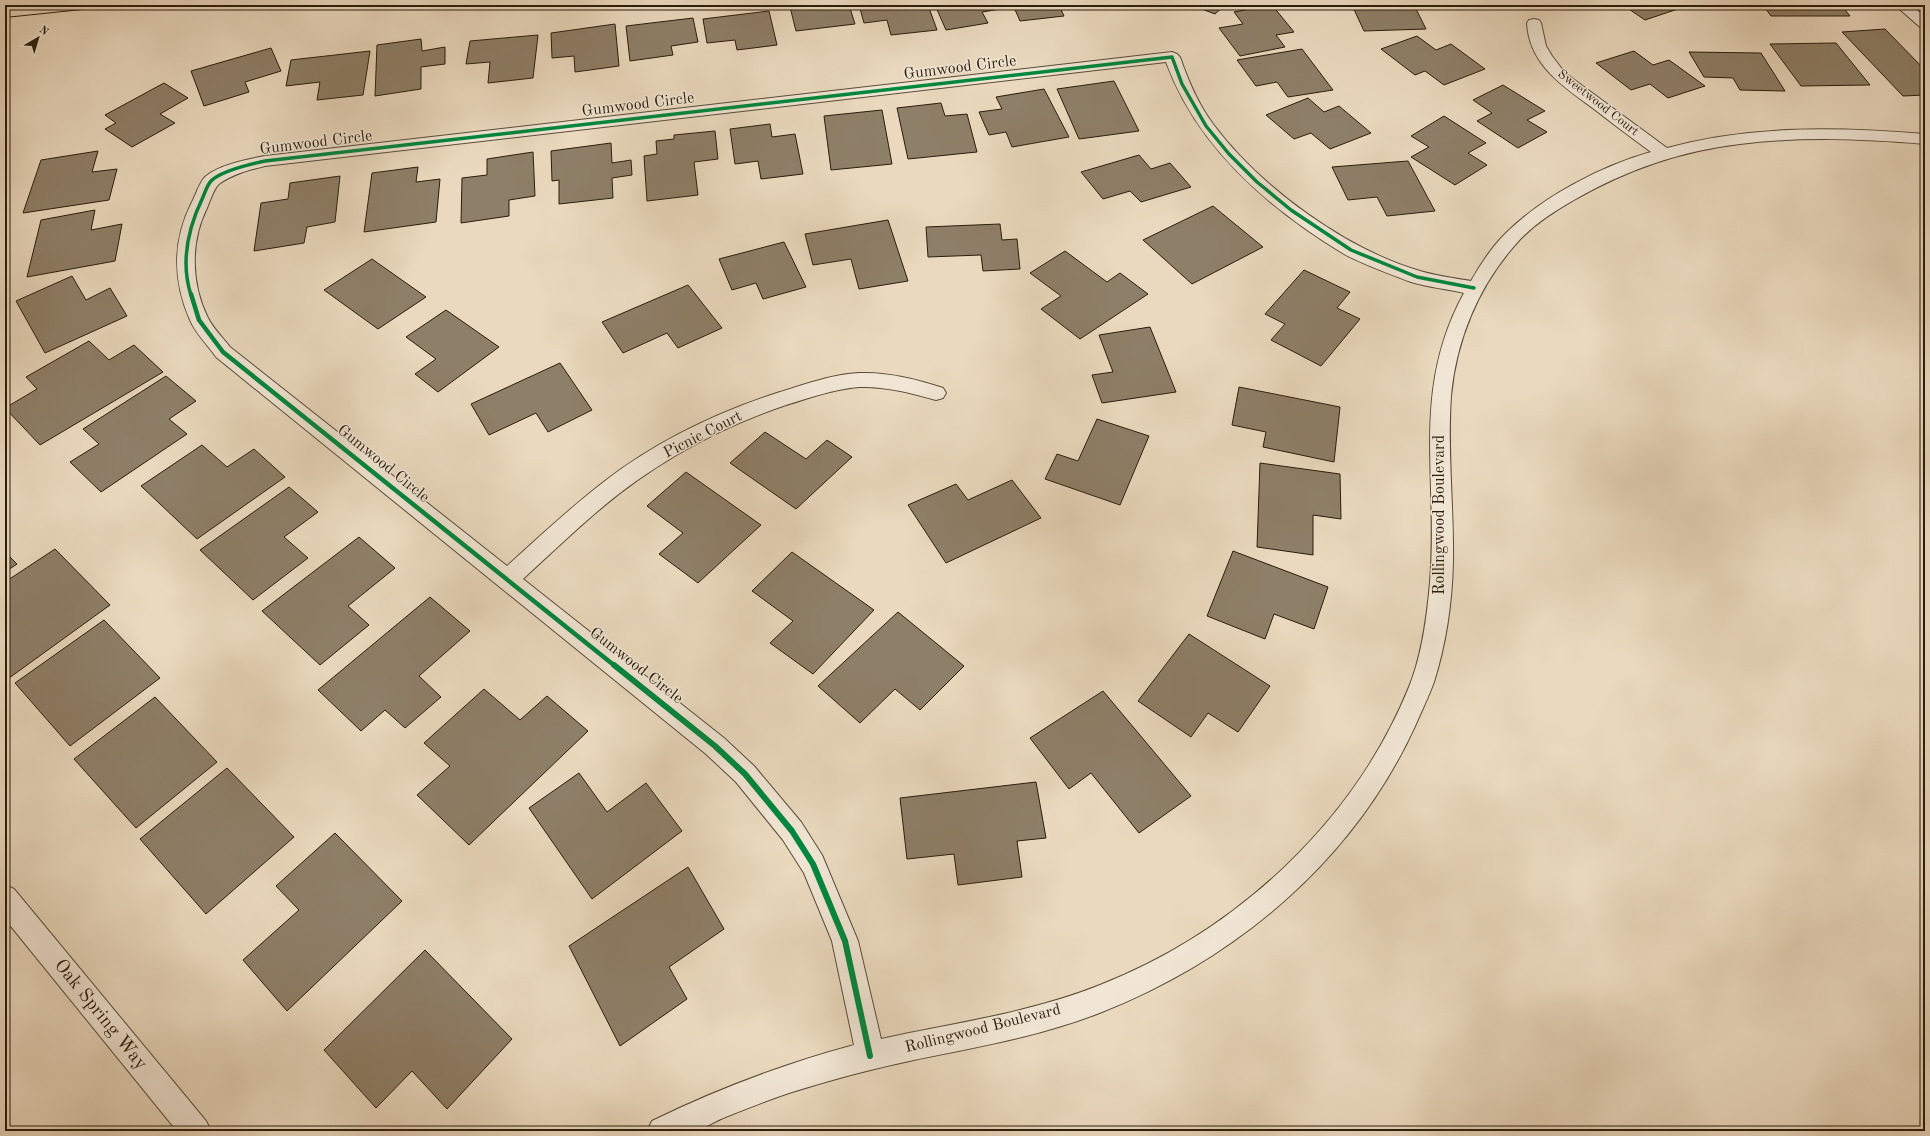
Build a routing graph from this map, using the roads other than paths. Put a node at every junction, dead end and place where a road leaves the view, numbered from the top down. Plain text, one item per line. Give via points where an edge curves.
1 (82, 5) edge
2 (1902, 5) edge
3 (5, 13) edge
4 (1534, 23) dead end
5 (1925, 24) edge
6 (1925, 139) edge
7 (1663, 153) junction
8 (1474, 288) junction
9 (936, 393) dead end
10 (506, 580) junction
11 (5, 898) edge
12 (870, 1056) junction
13 (196, 1131) edge
14 (662, 1131) edge

1 - 3 highway
2 - 5 street
4 - 7 street, Sweetwood Court via 1534,36 1539,49 1560,76
6 - 7 street, Rollingwood Boulevard via 1830,132 1756,136
7 - 8 street, Rollingwood Boulevard via 1587,182 1538,215 1509,241
8 - 10 street, Gumwood Circle via 1417,277 1351,250 1291,210 1257,182 1206,126 1182,84 1172,57 265,161 238,167 211,181 196,212 186,248 185,267 188,285 199,320 223,352
8 - 12 street, Rollingwood Boulevard via 1444,371 1440,408 1440,601 1423,680 1400,734 1370,786 1333,836 1286,883 1231,928 1169,966 1100,999 1027,1022
9 - 10 street, Picnic Court via 906,383 859,380 828,385 756,408 709,429 650,462 593,502
10 - 12 street, Gumwood Circle via 715,746 745,774 792,831 813,864 845,941
11 - 13 street, Oak Spring Way
12 - 14 street, Rollingwood Boulevard via 792,1076 686,1118

